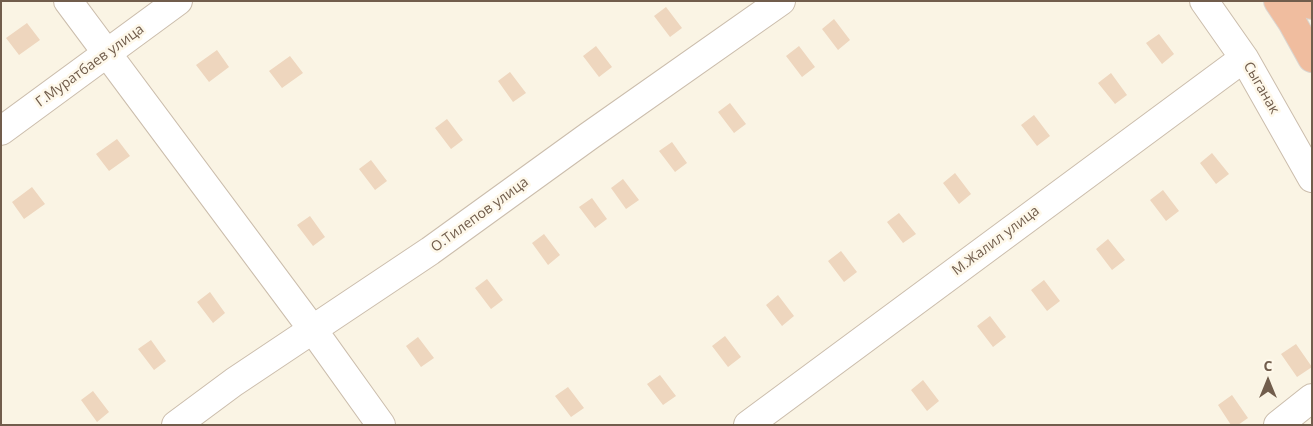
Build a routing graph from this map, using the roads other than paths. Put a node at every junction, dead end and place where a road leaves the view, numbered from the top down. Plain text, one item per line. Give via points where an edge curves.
1 (68, 1) edge
2 (178, 1) edge
3 (781, 1) edge
4 (1204, 1) edge
5 (1278, 1) edge
6 (1309, 1) edge
7 (1312, 5) edge
8 (108, 52) junction
9 (1244, 58) junction
10 (1312, 58) edge
11 (1, 131) edge
12 (1312, 178) edge
13 (313, 330) junction
14 (1312, 398) edge
15 (176, 425) edge
16 (381, 425) edge
17 (748, 425) edge
18 (1278, 425) edge

1 - 8 street
2 - 8 street, Г.Муратбаев улица
3 - 13 street, О.Тилепов улица via 430,251
4 - 9 street, Сыганак
5 - 10 highway
6 - 7 highway
8 - 11 street, Г.Муратбаев улица
8 - 13 street
9 - 12 street, Сыганак
9 - 17 street, М.Жалил улица
13 - 15 street, О.Тилепов улица
13 - 16 street
14 - 18 street

